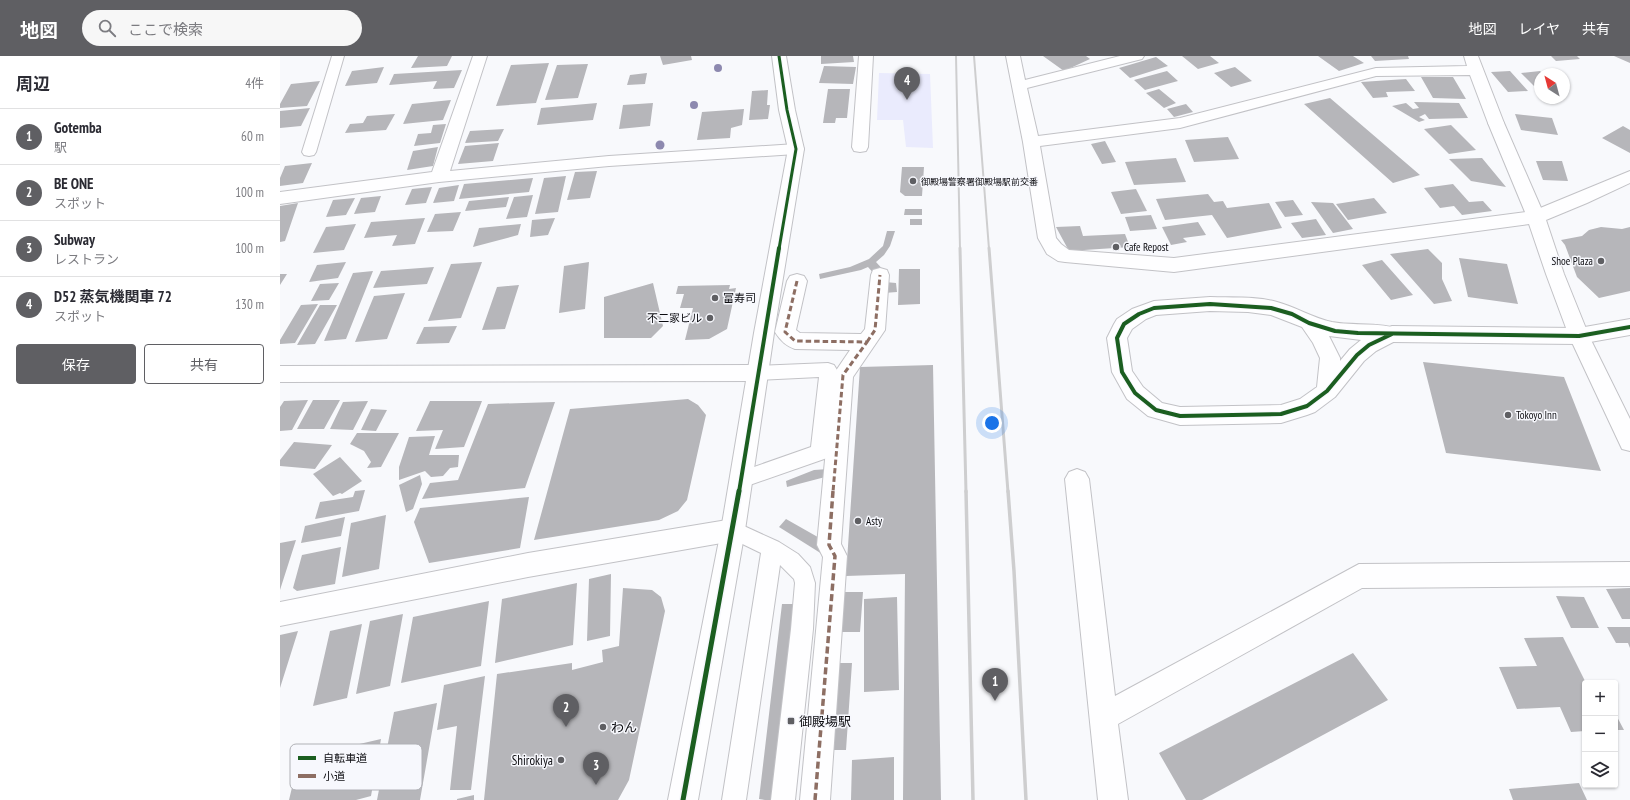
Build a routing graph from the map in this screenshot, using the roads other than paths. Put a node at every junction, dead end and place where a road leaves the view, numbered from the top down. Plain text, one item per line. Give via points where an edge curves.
1 (338, 56) edge
2 (480, 56) edge
3 (779, 56) edge
4 (866, 56) edge
5 (1013, 56) edge
6 (1137, 56) edge
7 (1473, 63) edge
8 (1019, 86) junction
9 (1031, 142) junction
10 (860, 147) dead end
11 (796, 149) junction
12 (309, 152) dead end
13 (1630, 176) edge
14 (439, 177) junction
15 (280, 198) edge
16 (1536, 217) junction
17 (880, 275) dead end
18 (797, 281) dead end
19 (1309, 323) junction
20 (1630, 327) edge
21 (1392, 334) junction
22 (1579, 336) junction
23 (867, 342) junction
24 (758, 373) junction
25 (280, 374) edge
26 (1327, 391) junction
27 (1630, 442) edge
28 (1078, 479) dead end
29 (741, 480) junction
30 (733, 530) junction
31 (772, 548) junction
32 (1630, 574) edge
33 (280, 614) edge
34 (1104, 717) junction
35 (683, 800) edge
36 (734, 800) edge
37 (783, 800) edge
38 (815, 800) edge
39 (1113, 800) edge

1 - 12 lane
2 - 14 street
3 - 11 street
4 - 10 street
5 - 8 street
6 - 8 street
7 - 9 street via 1376,72 1180,123
7 - 16 street
8 - 9 street
9 - 16 street via 1048,238 1054,249 1065,256 1174,265
11 - 14 street
11 - 24 street
13 - 16 street
14 - 15 street
16 - 22 street
17 - 23 street via 875,330
18 - 23 street via 785,332 795,341
19 - 21 street via 1335,330
19 - 26 street via 1321,339 1330,358
19 - 26 street via 1292,314 1271,308 1210,304 1154,308 1124,324 1117,338 1122,372 1135,393 1156,410 1180,416 1281,414 1307,406
20 - 22 street
21 - 22 street
21 - 26 street via 1369,345 1357,355
22 - 27 street
23 - 38 street via 843,375 829,544 835,556
24 - 25 street
24 - 29 street
24 - 29 lane via 828,370 820,452
28 - 34 street
29 - 30 street
30 - 31 lane
30 - 33 street via 528,565
30 - 35 street
31 - 36 lane
31 - 37 lane via 791,561 803,574 806,583
32 - 34 street via 1359,576
34 - 39 street

